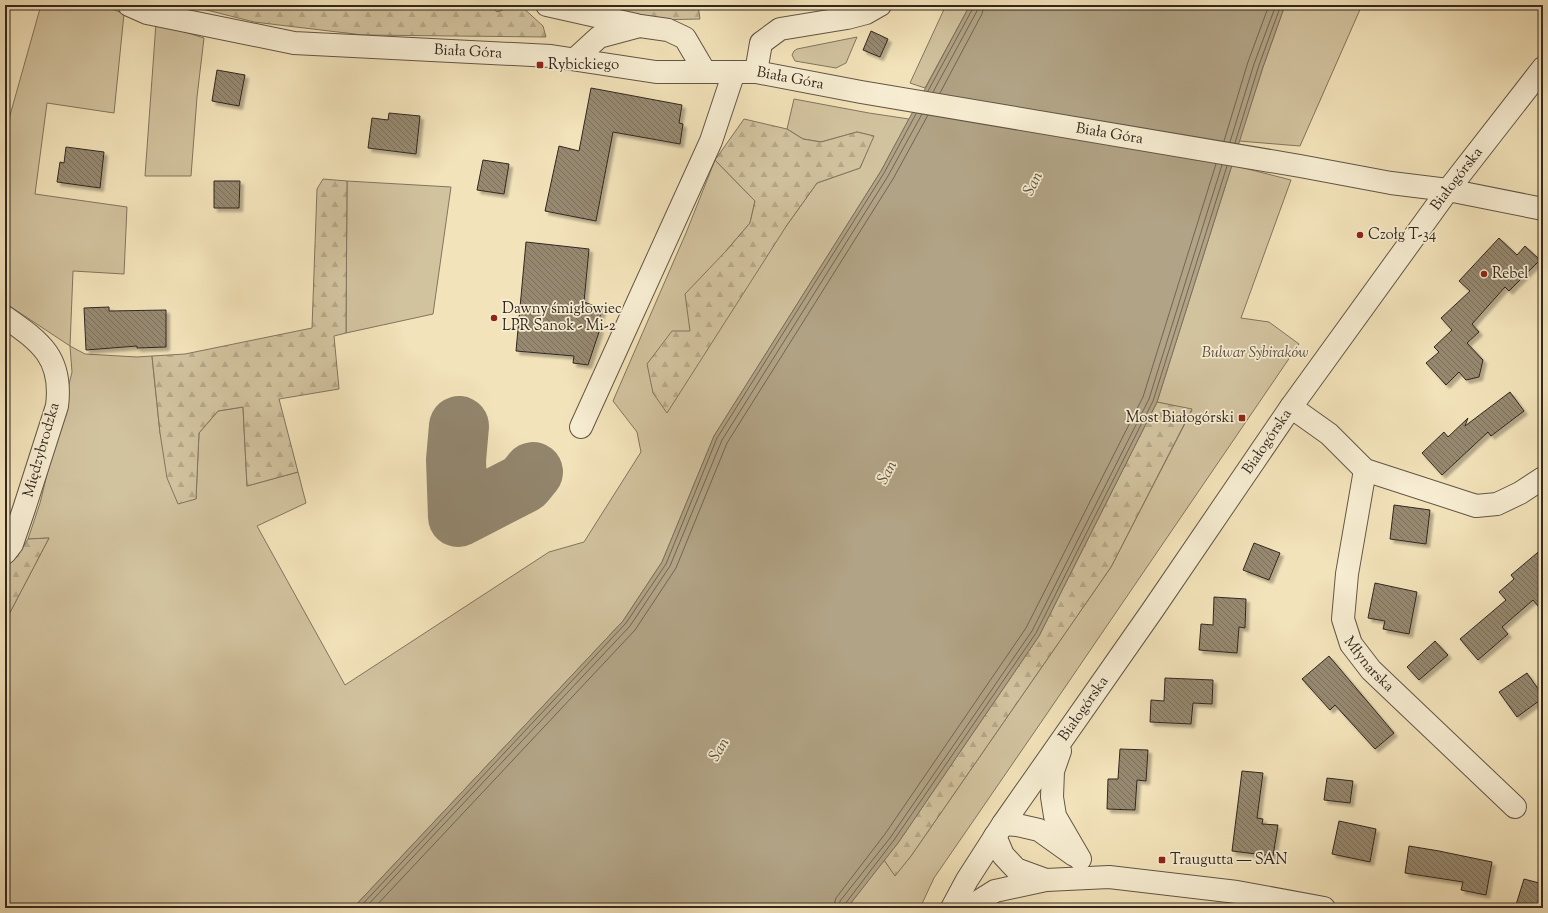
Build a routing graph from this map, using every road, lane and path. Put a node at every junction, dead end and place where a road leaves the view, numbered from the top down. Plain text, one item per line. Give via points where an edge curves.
1 (129, 5) edge
2 (547, 5) edge
3 (880, 5) edge
4 (640, 26) junction
5 (575, 59) junction
6 (1543, 68) edge
7 (704, 72) junction
8 (734, 72) junction
9 (756, 72) junction
10 (1448, 190) junction
11 (1543, 209) edge
12 (5, 317) edge
13 (1291, 406) junction
14 (581, 427) dead end
15 (1366, 470) junction
16 (1543, 478) edge
17 (5, 553) edge
18 (1068, 731) junction
19 (1515, 807) dead end
20 (999, 830) junction
21 (1080, 859) junction
22 (1109, 877) junction
23 (1046, 880) junction
24 (1236, 900) edge
25 (952, 908) edge
26 (968, 908) edge
27 (1324, 908) edge

1 - 5 street, Biała Góra via 148,13 294,43
2 - 4 street
3 - 9 street via 866,13 847,18 780,29 761,43
4 - 5 street via 599,37
4 - 7 street via 668,30 685,38
5 - 7 street, Biała Góra via 656,72
6 - 10 street, Białogórska
7 - 8 street, Biała Góra
8 - 9 street, Biała Góra
8 - 14 street via 711,140
9 - 10 street, Biała Góra via 1391,183
10 - 11 street
10 - 13 street, Białogórska
12 - 17 street, Międzybrodzka via 30,334 44,348 54,364 58,377 57,406 12,544
13 - 15 street via 1330,434
13 - 18 street, Białogórska
15 - 16 street via 1476,506 1496,504
15 - 19 street, Młynarska via 1344,601 1343,619 1351,644 1371,670
18 - 20 street, Białogórska
18 - 21 street via 1053,771 1052,796 1055,816
20 - 21 street via 1017,825 1039,830
20 - 23 street via 1002,855 1016,869
20 - 25 street, Białogórska
21 - 22 street
22 - 23 street
22 - 24 street
23 - 26 street via 996,891
24 - 27 street

